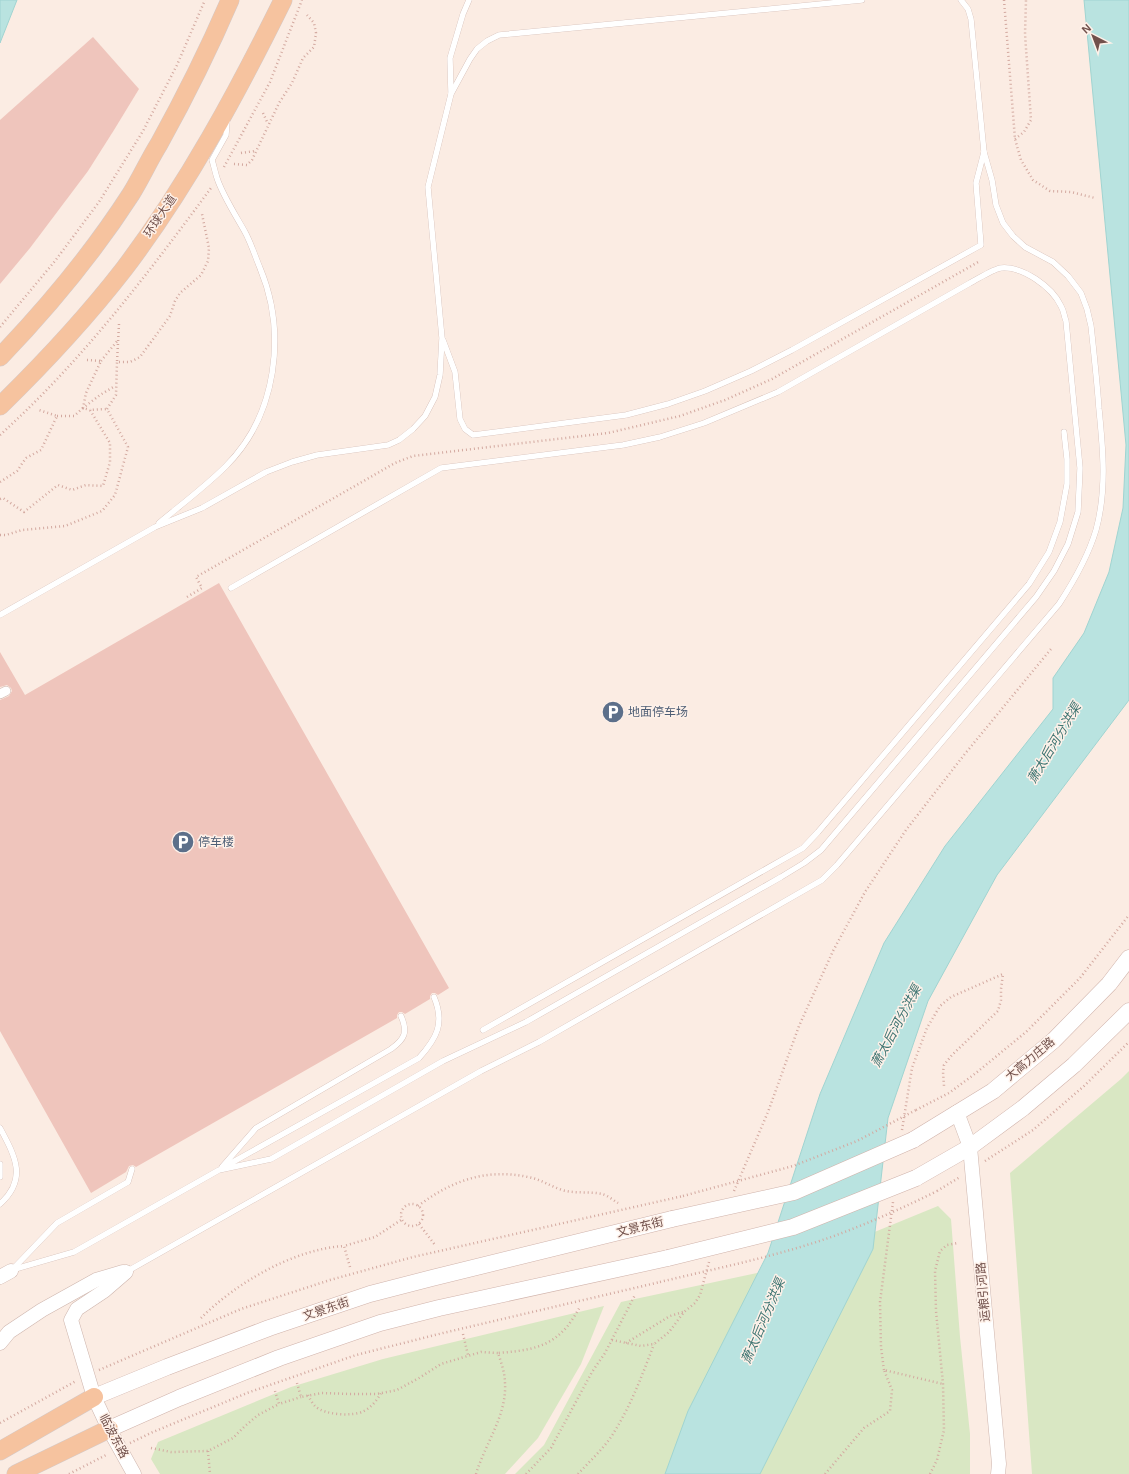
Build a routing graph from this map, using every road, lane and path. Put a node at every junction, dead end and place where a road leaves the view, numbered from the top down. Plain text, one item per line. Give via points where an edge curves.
1 (205, 0) edge
2 (230, 0) edge
3 (282, 0) edge
4 (469, 0) edge
5 (862, 0) edge
6 (961, 0) edge
7 (1004, 0) edge
8 (1026, 0) edge
9 (307, 15) dead end
10 (451, 94) junction
11 (228, 107) junction
12 (263, 113) dead end
13 (269, 125) junction
14 (1015, 139) junction
15 (255, 151) junction
16 (984, 152) junction
17 (241, 153) dead end
18 (234, 164) dead end
19 (1095, 198) dead end
20 (202, 214) dead end
21 (119, 324) dead end
22 (0, 326) edge
23 (442, 338) junction
24 (118, 340) junction
25 (0, 357) edge
26 (87, 360) dead end
27 (101, 361) junction
28 (117, 362) junction
29 (115, 386) junction
30 (0, 406) edge
31 (83, 408) junction
32 (107, 409) junction
33 (39, 410) dead end
34 (90, 410) junction
35 (57, 416) junction
36 (1064, 432) dead end
37 (0, 482) edge
38 (0, 499) edge
39 (288, 524) dead end
40 (155, 527) junction
41 (0, 535) edge
42 (232, 588) dead end
43 (188, 597) dead end
44 (0, 615) edge
45 (1051, 648) dead end
46 (1129, 915) edge
47 (1129, 958) edge
48 (434, 997) dead end
49 (1129, 1011) edge
50 (401, 1016) dead end
51 (483, 1030) dead end
52 (1129, 1042) edge
53 (957, 1112) junction
54 (0, 1128) edge
55 (913, 1140) joint
56 (970, 1147) junction
57 (0, 1164) edge
58 (132, 1170) dead end
59 (219, 1170) junction
60 (972, 1170) junction
61 (0, 1177) edge
62 (734, 1192) dead end
63 (683, 1196) dead end
64 (618, 1203) dead end
65 (0, 1204) edge
66 (418, 1206) junction
67 (401, 1220) junction
68 (419, 1224) junction
69 (958, 1243) dead end
70 (435, 1245) dead end
71 (344, 1246) junction
72 (710, 1258) dead end
73 (350, 1267) dead end
74 (126, 1272) junction
75 (6, 1274) edge
76 (634, 1295) dead end
77 (580, 1307) dead end
78 (684, 1312) junction
79 (201, 1318) dead end
80 (463, 1334) dead end
81 (612, 1340) junction
82 (0, 1342) edge
83 (626, 1343) junction
84 (654, 1344) junction
85 (498, 1353) junction
86 (468, 1355) junction
87 (297, 1383) dead end
88 (943, 1384) junction
89 (275, 1391) dead end
90 (382, 1393) junction
91 (308, 1396) junction
92 (94, 1397) junction
93 (301, 1397) junction
94 (279, 1404) junction
95 (109, 1429) junction
96 (153, 1432) dead end
97 (151, 1448) dead end
98 (0, 1451) edge
99 (208, 1451) junction
100 (16, 1474) edge
101 (134, 1474) edge
102 (210, 1474) edge
103 (476, 1474) edge
104 (526, 1474) edge
105 (578, 1474) edge
106 (825, 1474) edge
107 (930, 1474) edge
108 (998, 1474) edge

1 - 22 path via 177,65 143,131 99,202 55,262
2 - 25 main road via 179,106 131,193 71,276
3 - 11 main road, 环球大道
4 - 10 lane via 450,58
5 - 10 lane via 499,35 477,49
6 - 16 lane via 968,9 971,19
7 - 14 path
8 - 14 path via 1025,34 1031,120 1024,132
9 - 13 path via 314,23 314,47 303,58
10 - 23 lane via 428,187
11 - 30 main road, 环球大道 via 178,189 124,268 66,339
11 - 40 lane via 226,135 212,160 217,179 246,234 261,270 272,306 276,337 271,381 262,411 247,440 227,465
12 - 13 path
13 - 15 path
14 - 19 path via 1021,160 1033,180 1050,191 1071,192
15 - 17 path
15 - 18 path via 247,165
16 - 23 lane via 976,183 981,245 758,368 668,404 626,415 473,435 465,430 460,419 455,372
16 - 74 lane via 996,205 1003,223 1026,247 1053,262 1068,276 1081,293 1092,326 1103,452 1101,501 1096,531 1084,561 1059,604 842,860 822,880 539,1042 481,1071
20 - 28 path via 210,248 208,261 201,275 180,293 170,316 140,357 130,362
21 - 24 path
23 - 40 lane via 440,375 434,397 425,416 400,440 388,445 317,455 292,462 266,472 202,508
24 - 27 path
24 - 28 path
26 - 27 path
27 - 31 path via 86,393
28 - 29 path
29 - 31 path
29 - 32 path via 116,395
31 - 34 path
31 - 35 path via 74,416
32 - 34 path
32 - 41 path via 128,447 114,495 102,510 65,526
33 - 35 path
34 - 38 path via 110,443 110,462 103,486 86,485 72,490 58,485 24,512 3,498
35 - 37 path via 41,450 26,458 17,471
36 - 51 lane via 1067,484 1060,522 1048,552 1029,584 803,848
39 - 43 path via 196,577 202,588
40 - 44 lane
42 - 59 lane via 442,468 623,445 704,423 778,392 1000,268 1010,268 1029,275 1054,294 1062,306 1066,321 1080,468 1078,512 1068,544 1036,597 821,850 781,877 526,1022 443,1061 271,1159
45 - 62 path via 910,824 865,892 833,951 799,1026 768,1112
46 - 63 path, bridge via 1080,978 1026,1032 949,1093 857,1141 793,1166
47 - 53 main road, 大高力庄路 via 1109,984 1054,1040 993,1091
48 - 59 lane via 439,1009 437,1033 419,1058
49 - 56 main road via 1074,1065 1023,1108
50 - 59 lane via 405,1032 401,1041 256,1128
52 - 60 path via 1084,1086 1032,1130
53 - 55 main road, 大高力庄路
53 - 56 street, 运粮引河路
54 - 65 lane via 18,1170 12,1190
55 - 92 main road, 文景东街, bridge via 794,1192 672,1219 370,1294 247,1336
56 - 60 street, 运粮引河路
56 - 95 main road, bridge via 916,1178 793,1227 380,1323 272,1361
57 - 61 lane
58 - 75 lane via 128,1182 57,1223
59 - 75 lane via 74,1252
60 - 96 path, bridge via 937,1191 887,1215 833,1236 770,1256 356,1355 247,1393
60 - 108 street, 运粮引河路
64 - 66 path via 603,1194 562,1190 528,1177 489,1174 450,1186
66 - 67 path via 407,1205 402,1209
66 - 68 path via 424,1216
67 - 68 path via 411,1227
67 - 71 path via 375,1237
68 - 70 path
69 - 88 path via 940,1251 935,1271
71 - 73 path
71 - 79 path via 332,1246 308,1253 260,1274 216,1303
72 - 78 path via 700,1295 695,1304
74 - 82 street via 96,1280 10,1332
74 - 92 street, 临波东路 via 77,1309 71,1320
76 - 81 path
77 - 85 path via 563,1332 546,1345 519,1352
78 - 83 path via 670,1316
78 - 84 path via 669,1332
80 - 86 path
81 - 83 path
81 - 104 path via 551,1448
83 - 84 path via 641,1346
84 - 105 path via 624,1415 610,1438
85 - 86 path via 481,1352
85 - 103 path via 505,1382 505,1397 500,1416
86 - 90 path via 441,1364 397,1390
87 - 93 path
88 - 106 path via 884,1370 892,1390 890,1411 864,1428
88 - 107 path via 944,1430 937,1460
89 - 94 path
90 - 91 path via 322,1393
90 - 91 path via 365,1411 351,1415 321,1410
91 - 93 path
92 - 95 street, 临波东路
92 - 98 main road, 文景东街
93 - 94 path
94 - 99 path via 258,1415 233,1438
95 - 100 main road
95 - 101 street, 临波东路
97 - 99 path via 171,1452
99 - 102 path

